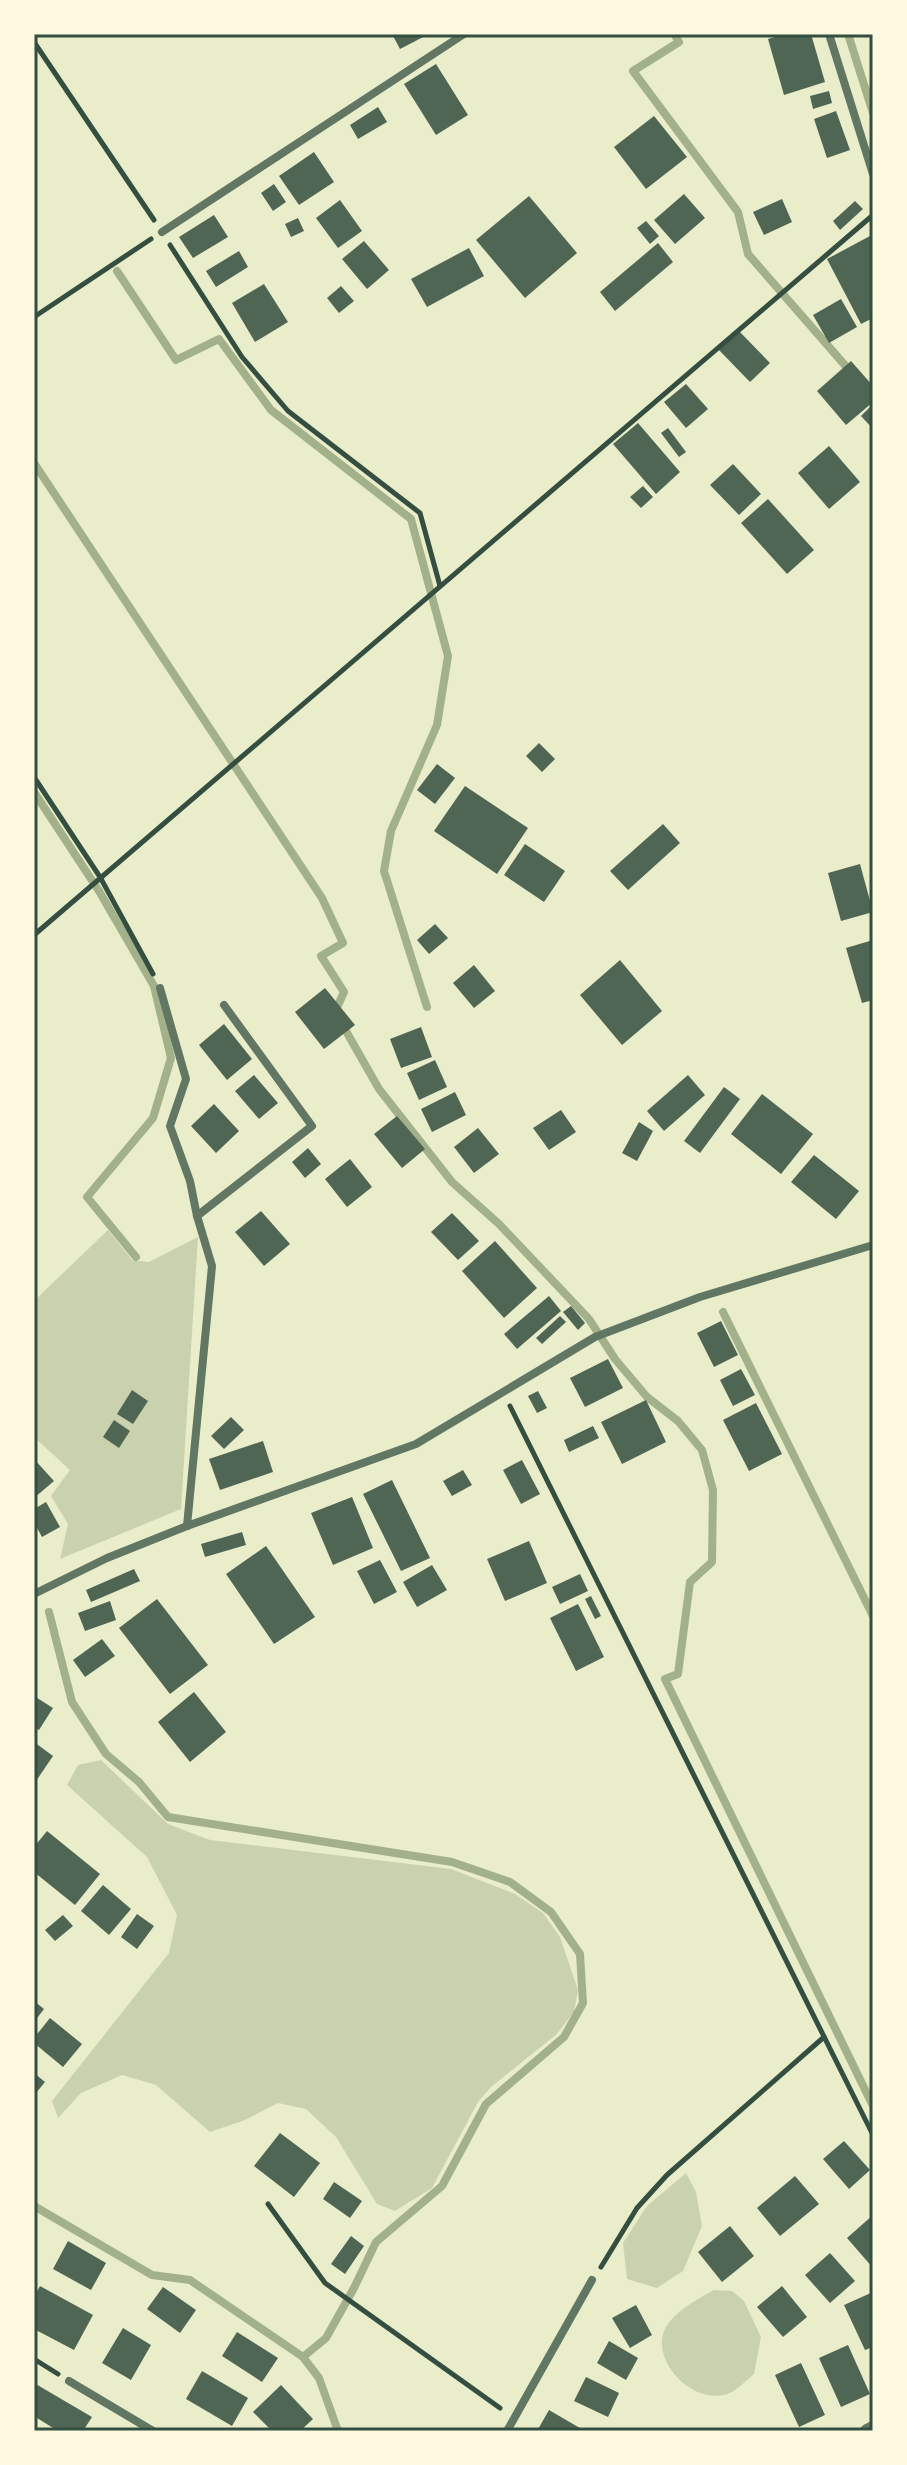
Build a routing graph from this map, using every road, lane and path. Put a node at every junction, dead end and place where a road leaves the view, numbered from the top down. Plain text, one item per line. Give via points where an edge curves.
1 (829, 34) edge
2 (460, 35) edge
3 (34, 42) edge
4 (873, 174) edge
5 (873, 215) edge
6 (162, 232) junction
7 (34, 317) edge
8 (440, 586) junction
9 (34, 777) edge
10 (100, 877) junction
11 (34, 935) edge
12 (160, 988) joint
13 (224, 1005) dead end
14 (197, 1216) junction
15 (873, 1245) edge
16 (502, 1390) junction
17 (187, 1526) junction
18 (34, 1594) edge
19 (824, 2037) junction
20 (873, 2135) edge
21 (268, 2204) dead end
22 (592, 2280) joint
23 (34, 2359) edge
24 (69, 2381) joint
25 (514, 2418) junction
26 (873, 2428) edge
27 (153, 2431) edge
28 (507, 2431) edge
29 (867, 2431) edge

1 - 4 street
2 - 6 street
3 - 6 path
5 - 8 path
6 - 7 path
6 - 8 path via 242,357 288,411 420,513
8 - 10 path
9 - 10 path
10 - 11 path
10 - 12 path
12 - 14 street via 186,1079 170,1126
13 - 14 street via 312,1126
14 - 17 street via 212,1266
15 - 16 street via 700,1297 595,1337
16 - 17 street via 416,1444
16 - 19 path
17 - 18 street
19 - 20 path
19 - 22 path via 667,2175 637,2208
21 - 25 path via 325,2283
22 - 25 street
23 - 24 path
24 - 27 street
25 - 28 street
26 - 29 street

